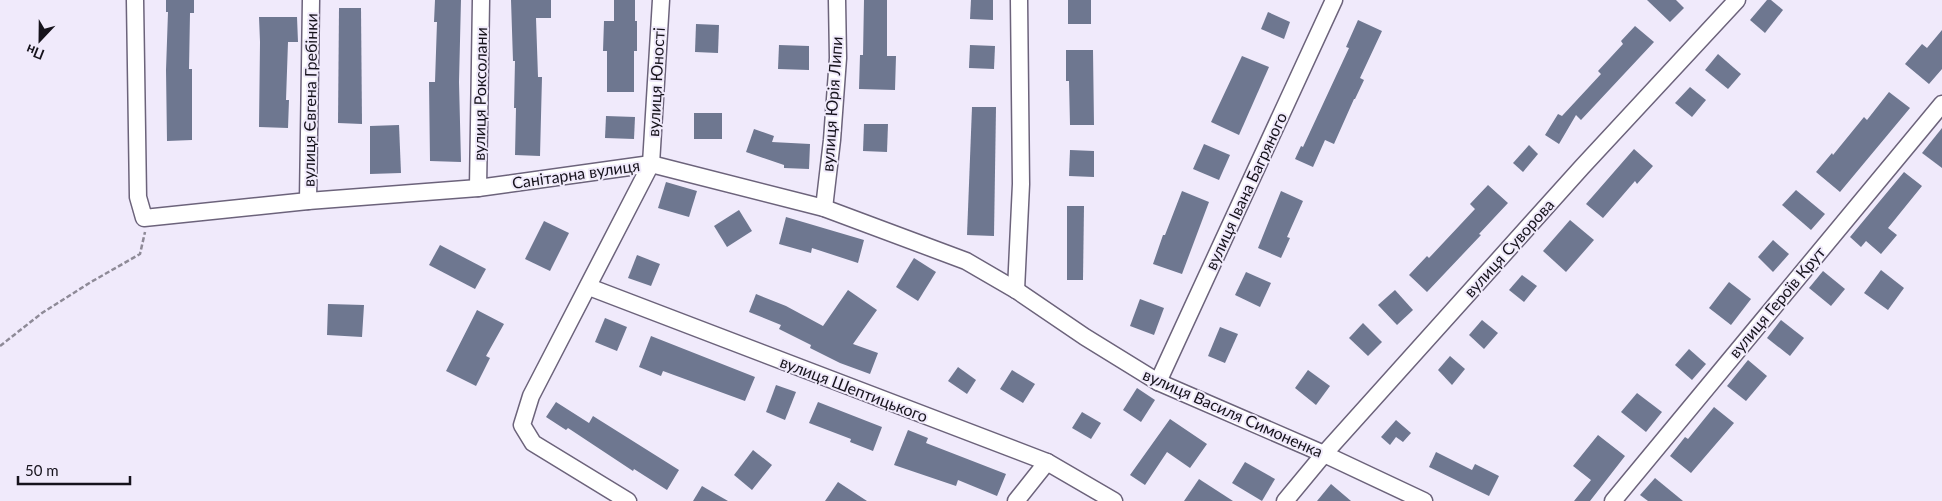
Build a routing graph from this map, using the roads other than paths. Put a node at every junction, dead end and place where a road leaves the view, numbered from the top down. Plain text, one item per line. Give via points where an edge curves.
1 (135, 0) edge
2 (311, 0) edge
3 (481, 0) edge
4 (660, 0) edge
5 (837, 0) edge
6 (1019, 0) edge
7 (1334, 0) edge
8 (1737, 0) edge
9 (1942, 104) edge
10 (651, 164) junction
11 (478, 188) junction
12 (308, 201) junction
13 (824, 208) junction
14 (589, 287) junction
15 (1016, 290) junction
16 (1158, 382) junction
17 (1324, 454) junction
18 (1047, 462) junction
19 (628, 501) edge
20 (1016, 501) edge
21 (1114, 501) edge
22 (1285, 501) edge
23 (1424, 501) edge
24 (1613, 501) edge

1 - 12 street, Санітарна вулиця via 138,197 144,218
2 - 12 street, вулиця Євгена Гребінки
3 - 11 street, вулиця Роксолани
4 - 10 street, вулиця Юності
5 - 13 street, вулиця Юрія Липи via 838,58
6 - 15 street via 1021,184
7 - 16 street, вулиця Івана Багряного
8 - 17 street, вулиця Суворова
9 - 24 street, вулиця Героїв Крут
10 - 11 street, Санітарна вулиця
10 - 13 street, Санітарна вулиця
10 - 14 street
11 - 12 street, Санітарна вулиця
13 - 15 street, Санітарна вулиця via 966,261
14 - 18 street, вулиця Шептицького
14 - 19 street via 531,396 522,424 533,443
15 - 16 street, вулиця Василя Симоненка
16 - 17 street, вулиця Василя Симоненка
17 - 22 street, вулиця Суворова
17 - 23 street, вулиця Василя Симоненка
18 - 20 street
18 - 21 street, вулиця Шептицького

